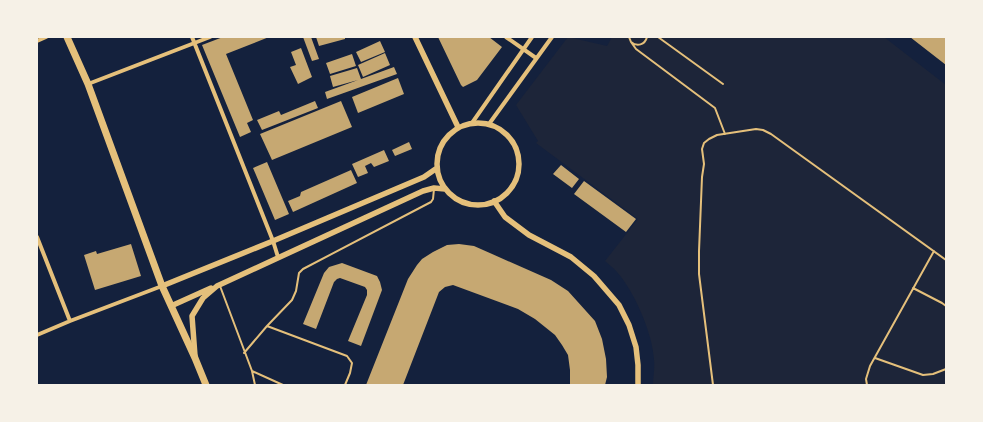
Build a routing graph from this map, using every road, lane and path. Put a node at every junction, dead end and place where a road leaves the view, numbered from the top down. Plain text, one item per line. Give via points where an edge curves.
1 (46, 37) edge
2 (67, 37) edge
3 (192, 37) edge
4 (210, 37) edge
5 (414, 37) edge
6 (506, 37) edge
7 (532, 37) edge
8 (552, 37) edge
9 (629, 37) edge
10 (647, 37) edge
11 (658, 37) edge
12 (37, 41) edge
13 (631, 42) junction
14 (195, 43) junction
15 (523, 49) junction
16 (536, 58) junction
17 (88, 84) junction
18 (723, 84) dead end
19 (472, 123) junction
20 (489, 124) junction
21 (458, 128) junction
22 (725, 134) junction
23 (437, 168) junction
24 (434, 188) junction
25 (445, 189) junction
26 (494, 201) junction
27 (37, 237) edge
28 (273, 241) junction
29 (934, 251) junction
30 (278, 257) junction
31 (946, 260) edge
32 (218, 285) junction
33 (162, 286) junction
34 (913, 288) junction
35 (171, 306) junction
36 (946, 306) edge
37 (70, 321) junction
38 (267, 326) junction
39 (37, 335) edge
40 (244, 352) junction
41 (195, 358) junction
42 (875, 358) junction
43 (946, 369) edge
44 (252, 371) junction
45 (206, 385) edge
46 (255, 385) edge
47 (283, 385) edge
48 (345, 385) edge
49 (638, 385) edge
50 (712, 385) edge
51 (867, 385) edge

1 - 12 street
2 - 17 main road
3 - 14 street
4 - 14 street
5 - 21 street
6 - 15 street
7 - 15 street
8 - 16 street
9 - 13 lane
10 - 13 lane via 640,45
11 - 18 lane
13 - 22 lane via 636,49 715,108
14 - 17 street
14 - 28 street
15 - 16 street
15 - 19 street
16 - 20 street
17 - 33 main road
19 - 20 street
19 - 21 street
20 - 26 street via 506,134 517,150 519,163 516,177 508,192
21 - 23 street via 445,138 438,152
22 - 29 lane via 756,129 771,134
22 - 50 lane via 709,139 702,149 704,164 699,274
23 - 25 street
23 - 28 street via 424,177
24 - 25 street
24 - 30 street
24 - 38 lane via 431,202 303,269 299,273 292,300
25 - 26 street via 456,198 475,204
26 - 49 street via 505,216 529,235 571,257 594,276 619,305 636,347
27 - 37 street
28 - 30 street
28 - 33 street
29 - 31 lane
29 - 34 lane
30 - 32 street
32 - 35 street
32 - 40 lane
32 - 41 street via 203,298 192,316
33 - 35 main road
33 - 37 street
34 - 36 lane
34 - 42 lane
35 - 41 main road
37 - 39 street
38 - 40 lane
38 - 48 lane via 347,356 352,363
40 - 44 lane
41 - 45 main road
42 - 43 lane via 923,375
42 - 51 lane via 866,379
44 - 46 lane
44 - 47 lane

